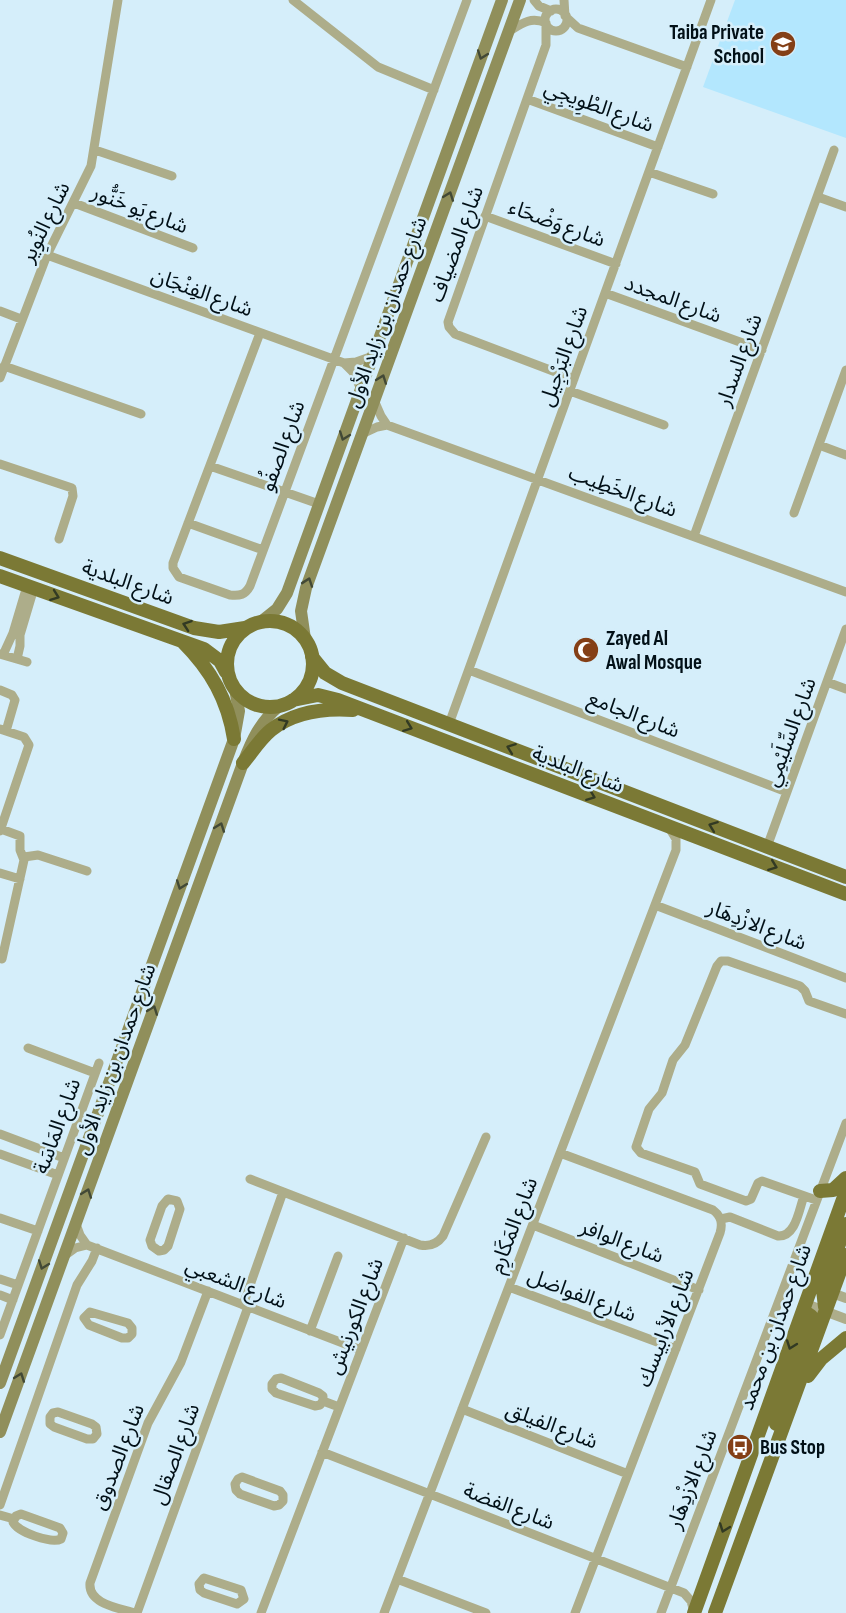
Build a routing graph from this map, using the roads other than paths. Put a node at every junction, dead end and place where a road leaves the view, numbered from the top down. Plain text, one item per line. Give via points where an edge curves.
1 (118, 0) edge
2 (293, 0) edge
3 (467, 0) edge
4 (502, 0) edge
5 (520, 0) edge
6 (534, 0) edge
7 (563, 0) edge
8 (711, 0) edge
9 (552, 10) junction
10 (566, 16) junction
11 (546, 24) junction
12 (578, 28) junction
13 (560, 29) junction
14 (508, 32) junction
15 (546, 45) junction
16 (687, 67) junction
17 (434, 90) junction
18 (527, 99) junction
19 (658, 147) junction
20 (95, 150) junction
21 (834, 150) dead end
22 (649, 172) junction
23 (172, 176) dead end
24 (713, 194) dead end
25 (818, 196) junction
26 (74, 203) junction
27 (846, 207) edge
28 (485, 216) junction
29 (193, 248) dead end
30 (47, 255) junction
31 (616, 264) junction
32 (605, 293) junction
33 (0, 311) edge
34 (21, 319) junction
35 (260, 333) junction
36 (762, 350) junction
37 (373, 356) junction
38 (334, 360) junction
39 (344, 363) junction
40 (4, 366) junction
41 (846, 370) edge
42 (0, 378) edge
43 (574, 379) junction
44 (361, 389) junction
45 (570, 392) junction
46 (374, 400) junction
47 (141, 414) dead end
48 (387, 425) junction
49 (664, 425) dead end
50 (362, 434) junction
51 (819, 445) junction
52 (846, 455) edge
53 (0, 464) edge
54 (210, 466) junction
55 (538, 480) junction
56 (285, 492) junction
57 (319, 504) junction
58 (794, 513) dead end
59 (188, 523) junction
60 (694, 536) junction
61 (59, 539) dead end
62 (263, 550) junction
63 (0, 558) edge
64 (0, 576) edge
65 (31, 587) junction
66 (846, 592) edge
67 (262, 621) junction
68 (245, 628) junction
69 (846, 629) edge
70 (305, 639) junction
71 (181, 640) junction
72 (1, 654) edge
73 (312, 657) junction
74 (16, 659) junction
75 (27, 662) dead end
76 (469, 670) junction
77 (228, 675) junction
78 (827, 682) junction
79 (846, 689) edge
80 (0, 690) edge
81 (235, 690) junction
82 (293, 700) junction
83 (279, 706) junction
84 (369, 711) junction
85 (449, 724) junction
86 (3, 730) edge
87 (234, 739) junction
88 (243, 763) junction
89 (787, 792) junction
90 (4, 803) edge
91 (668, 826) junction
92 (0, 830) edge
93 (699, 838) junction
94 (767, 847) junction
95 (676, 850) junction
96 (24, 857) junction
97 (87, 871) dead end
98 (0, 873) edge
99 (846, 877) edge
100 (20, 879) junction
101 (846, 894) edge
102 (655, 905) junction
103 (2, 959) dead end
104 (846, 978) edge
105 (846, 1014) edge
106 (28, 1048) dead end
107 (99, 1063) dead end
108 (95, 1073) junction
109 (846, 1123) edge
110 (0, 1134) edge
111 (486, 1137) dead end
112 (560, 1153) junction
113 (0, 1154) edge
114 (64, 1158) junction
115 (58, 1175) junction
116 (846, 1178) edge
117 (250, 1179) dead end
118 (71, 1187) junction
119 (846, 1191) edge
120 (283, 1192) junction
121 (818, 1195) junction
122 (50, 1196) junction
123 (804, 1196) junction
124 (61, 1215) junction
125 (0, 1218) edge
126 (721, 1219) junction
127 (76, 1224) junction
128 (846, 1224) edge
129 (533, 1225) junction
130 (38, 1231) junction
131 (404, 1238) junction
132 (92, 1246) junction
133 (156, 1250) junction
134 (846, 1255) edge
135 (64, 1256) junction
136 (338, 1256) dead end
137 (149, 1269) junction
138 (0, 1279) edge
139 (18, 1285) junction
140 (509, 1287) junction
141 (699, 1290) junction
142 (822, 1290) junction
143 (208, 1291) junction
144 (0, 1295) edge
145 (846, 1298) edge
146 (13, 1300) junction
147 (246, 1306) junction
148 (68, 1310) junction
149 (803, 1310) junction
150 (826, 1311) junction
151 (85, 1316) junction
152 (846, 1319) edge
153 (310, 1331) junction
154 (0, 1335) edge
155 (846, 1338) edge
156 (676, 1349) junction
157 (361, 1350) junction
158 (0, 1383) edge
159 (798, 1390) junction
160 (323, 1401) junction
161 (339, 1407) junction
162 (462, 1409) junction
163 (32, 1412) junction
164 (50, 1418) junction
165 (0, 1432) edge
166 (776, 1447) junction
167 (322, 1452) junction
168 (628, 1474) junction
169 (430, 1494) junction
170 (283, 1501) junction
171 (0, 1505) edge
172 (301, 1507) junction
173 (0, 1515) edge
174 (14, 1519) junction
175 (596, 1558) junction
176 (397, 1579) junction
177 (704, 1584) junction
178 (671, 1587) junction
179 (684, 1593) junction
180 (244, 1599) dead end
181 (262, 1609) edge
182 (694, 1612) edge
183 (136, 1613) edge
184 (384, 1613) edge
185 (486, 1613) edge
186 (575, 1613) edge
187 (661, 1613) edge
188 (715, 1613) edge

1 - 20 street, شارع النُوِير
2 - 17 street via 378,67
3 - 17 street, شارع الصفُو
4 -> 37 main road, شارع حمدان بن زايد الأول
5 - 14 main road, شارع حمدان بن زايد الأول
6 - 9 street
7 - 9 street
7 - 10 street
8 - 16 street, شارع البَرْجِيل
9 - 10 street
9 - 11 street via 546,15
10 - 12 street
10 - 13 street
11 - 13 street via 552,30
11 - 14 street via 529,20
11 - 15 street, شارع المضياف
12 - 13 street
12 - 16 street
13 - 15 street, شارع المضياف
46 -> 14 main road, شارع حمدان بن زايد الأول
15 - 18 street, شارع المضياف
16 - 19 street, شارع البَرْجِيل
17 - 38 street, شارع الصفُو
18 - 19 street, شارع الطْوِيجِي
18 - 28 street, شارع المضياف
19 - 22 street, شارع البَرْجِيل
20 - 23 street
20 - 26 street, شارع النُوِير
21 - 25 street, شارع السدار
22 - 24 street
22 - 31 street, شارع البَرْجِيل
25 - 27 street
25 - 36 street, شارع السدار
26 - 29 street, شارع يَو خَنُّور
26 - 30 street, شارع النُوِير
28 - 31 street, شارع وَضْحَاء
28 - 43 street, شارع المضياف via 448,315 449,327 460,337
30 - 34 street, شارع النُوِير
30 - 35 street, شارع الفِنْجَان
31 - 32 street, شارع البَرْجِيل
32 - 36 street, شارع المجدد
32 - 43 street, شارع البَرْجِيل
33 - 34 street
34 - 40 street, شارع النُوِير
35 - 38 street, شارع الفِنْجَان
35 - 54 street, شارع الصفُو
36 - 60 street, شارع السدار
37 - 39 street
37 - 44 main road, شارع حمدان بن زايد الأول
38 - 39 street, شارع الفِنْجَان
38 - 56 street, شارع الصفُو
39 - 44 street
40 - 42 street, شارع النُوِير
40 - 47 street
41 - 51 street
43 - 45 street, شارع البَرْجِيل
44 -> 57 main road, شارع حمدان بن زايد الأول
45 - 49 street
45 - 55 street, شارع البَرْجِيل
46 - 48 street
46 - 50 main road, شارع حمدان بن زايد الأول
48 - 50 street
48 - 55 street, شارع الخَطِيب
70 -> 50 main road, شارع حمدان بن زايد الأول via 301,611 306,588
51 - 52 street
51 - 58 street
53 - 61 street via 72,488
54 - 56 street
54 - 59 street, شارع الصفُو
55 - 60 street, شارع الخَطِيب
55 - 76 street, شارع البَرْجِيل
56 - 57 street
56 - 62 street, شارع الصفُو
57 - 67 main road, شارع حمدان بن زايد الأول via 287,593 277,609
59 - 62 street
59 - 62 street, شارع الصفُو via 173,563 179,577 238,596 250,586
60 - 66 street, شارع الخَطِيب
68 -> 63 main road, شارع البلدية via 219,632 194,628
64 - 65 main road, شارع البلدية
65 -> 71 main road, شارع البلدية
65 - 72 street
65 - 74 street
67 - 68 main road
67 - 70 main road via 291,626
68 - 77 main road via 229,649
69 - 78 street, شارع السِّلَيْمِي
70 - 73 main road
71 - 77 main road, شارع البلدية via 213,654
71 - 87 main road via 218,689 229,711
72 - 74 street
73 - 82 main road via 309,681
73 - 85 main road, شارع البلدية via 325,673 342,683
74 - 75 street
76 - 85 street, شارع البَرْجِيل
76 - 89 street, شارع الجامع
77 - 81 main road
78 - 79 street
78 - 89 street, شارع السِّلَيْمِي
80 - 86 street via 15,700
81 - 83 main road via 259,706
81 - 87 main road, شارع حمدان بن زايد الأول via 239,711
82 - 83 main road
82 - 84 main road, شارع البلدية via 328,697
83 - 88 main road, شارع حمدان بن زايد الأول via 257,730
88 -> 84 main road via 269,731 295,717 331,708
84 -> 91 main road, شارع البلدية
94 -> 85 main road, شارع البلدية
86 - 90 street via 26,738 29,745
87 -> 118 main road, شارع حمدان بن زايد الأول
127 -> 88 main road, شارع حمدان بن زايد الأول
89 - 94 street, شارع السِّلَيْمِي
90 - 92 street
91 - 93 main road, شارع البلدية
91 - 95 street via 676,839
92 - 96 street via 20,836
93 - 95 street
93 -> 101 main road, شارع البلدية
94 - 99 main road, شارع البلدية
95 - 102 street, شارع المَكَارِم
96 - 97 street via 38,855
96 - 100 street
98 - 100 street
100 - 103 street
102 - 104 street, شارع الازْدِهَار
102 - 112 street, شارع المَكَارِم
105 - 123 street via 809,1001 800,986 721,961 685,1045 673,1060 663,1090 649,1109 637,1144 639,1153 695,1172 700,1184 746,1201 762,1181
106 - 108 street, شارع المَاسَة
107 - 108 street, شارع المَاسَة
108 - 114 street, شارع المَاسَة
109 - 121 street, شارع الازْدِهَار
110 - 114 street
111 - 131 street via 440,1240 425,1246
112 - 126 street via 713,1210
112 - 129 street, شارع المَكَارِم
113 - 115 street
114 - 115 street, شارع المَاسَة
115 - 122 street, شارع المَاسَة
116 - 121 main road via 833,1190
117 - 120 street
118 - 122 street, شارع المَاسَة
118 - 124 main road, شارع حمدان بن زايد الأول
119 - 142 main road, شارع حمدان بن محمد
120 - 131 street
120 - 147 street, شارع الصقال
121 - 123 street
121 - 178 street, شارع الازْدِهَار
122 - 124 street, شارع المَاسَة
122 - 130 street, شارع المَاسَة
123 - 126 street via 792,1231 785,1236 730,1217
124 -> 158 main road, شارع حمدان بن زايد الأول
125 - 130 street
126 - 141 street, شارع الأرابيسك via 720,1233
127 - 132 street via 80,1235
127 - 135 main road, شارع حمدان بن زايد الأول
128 - 142 main road
129 - 140 street, شارع المَكَارِم
129 - 141 street, شارع الوافر
130 - 139 street, شارع المَاسَة
131 - 157 street, شارع الكورنيش
132 - 135 street via 75,1248
132 - 137 street, شارع الشعبي
132 - 148 street via 92,1261
133 - 133 street, شارع الشعبي via 168,1246 180,1209 175,1199 164,1203 155,1227 150,1244
133 - 137 street, شارع الشعبي
134 - 142 main road, شارع حمدان بن محمد
165 -> 135 main road, شارع حمدان بن زايد الأول
136 - 153 street
137 - 143 street, شارع الشعبي
138 - 139 street
139 - 146 street, شارع المَاسَة
140 - 156 street, شارع الفواضل
140 - 162 street, شارع المَكَارِم
141 - 156 street, شارع الأرابيسك
142 - 145 street
142 - 149 main road, شارع حمدان بن محمد
142 - 150 main road, شارع حمدان بن محمد
143 - 147 street, شارع الشعبي
143 - 183 street, شارع الصدوق via 178,1370 148,1423 90,1583 94,1598
144 - 146 street
146 - 154 street, شارع المَاسَة
147 - 153 street, شارع الشعبي
147 - 183 street, شارع الصقال
148 - 151 street
148 - 163 street
149 - 150 street
149 - 166 main road via 811,1316 811,1322 777,1420
149 -> 177 main road, شارع حمدان بن محمد
150 - 152 street
150 - 159 main road, شارع حمدان بن محمد
151 - 151 street via 88,1325 122,1338 132,1334 128,1323 92,1311
153 - 157 street, شارع الشعبي
155 - 159 main road via 818,1362
156 - 168 street, شارع الأرابيسك
157 - 161 street, شارع الكورنيش
159 - 166 main road, شارع حمدان بن محمد
160 - 160 street, شارع الكورنيش via 315,1406 276,1393 272,1384 281,1378 319,1393
160 - 161 street, شارع الكورنيش
161 - 167 street, شارع الكورنيش
162 - 168 street, شارع الفيلق
162 - 169 street, شارع المَكَارِم
163 - 164 street
163 - 171 street
164 - 164 street via 54,1427 87,1439 97,1434 92,1424 58,1412
166 - 188 main road, شارع حمدان بن محمد
167 - 169 street, شارع الفضة
167 - 172 street, شارع الكورنيش
168 - 175 street, شارع الأرابيسك
169 - 175 street, شارع الفضة
169 - 176 street, شارع المَكَارِم
170 - 170 street via 274,1506 240,1494 235,1484 245,1478 280,1491
170 - 172 street
172 - 181 street, شارع الكورنيش
173 - 174 street
174 - 174 street via 18,1529 53,1541 62,1536 57,1526 21,1514
175 - 178 street, شارع الفضة
175 - 186 street, شارع الأرابيسك
176 - 184 street, شارع المَكَارِم
176 - 185 street
177 - 179 street
177 - 182 main road, شارع حمدان بن محمد
178 - 179 street, شارع الفضة
178 - 187 street, شارع الازْدِهَار
179 - 182 street
180 - 181 street, شارع الكورنيش

